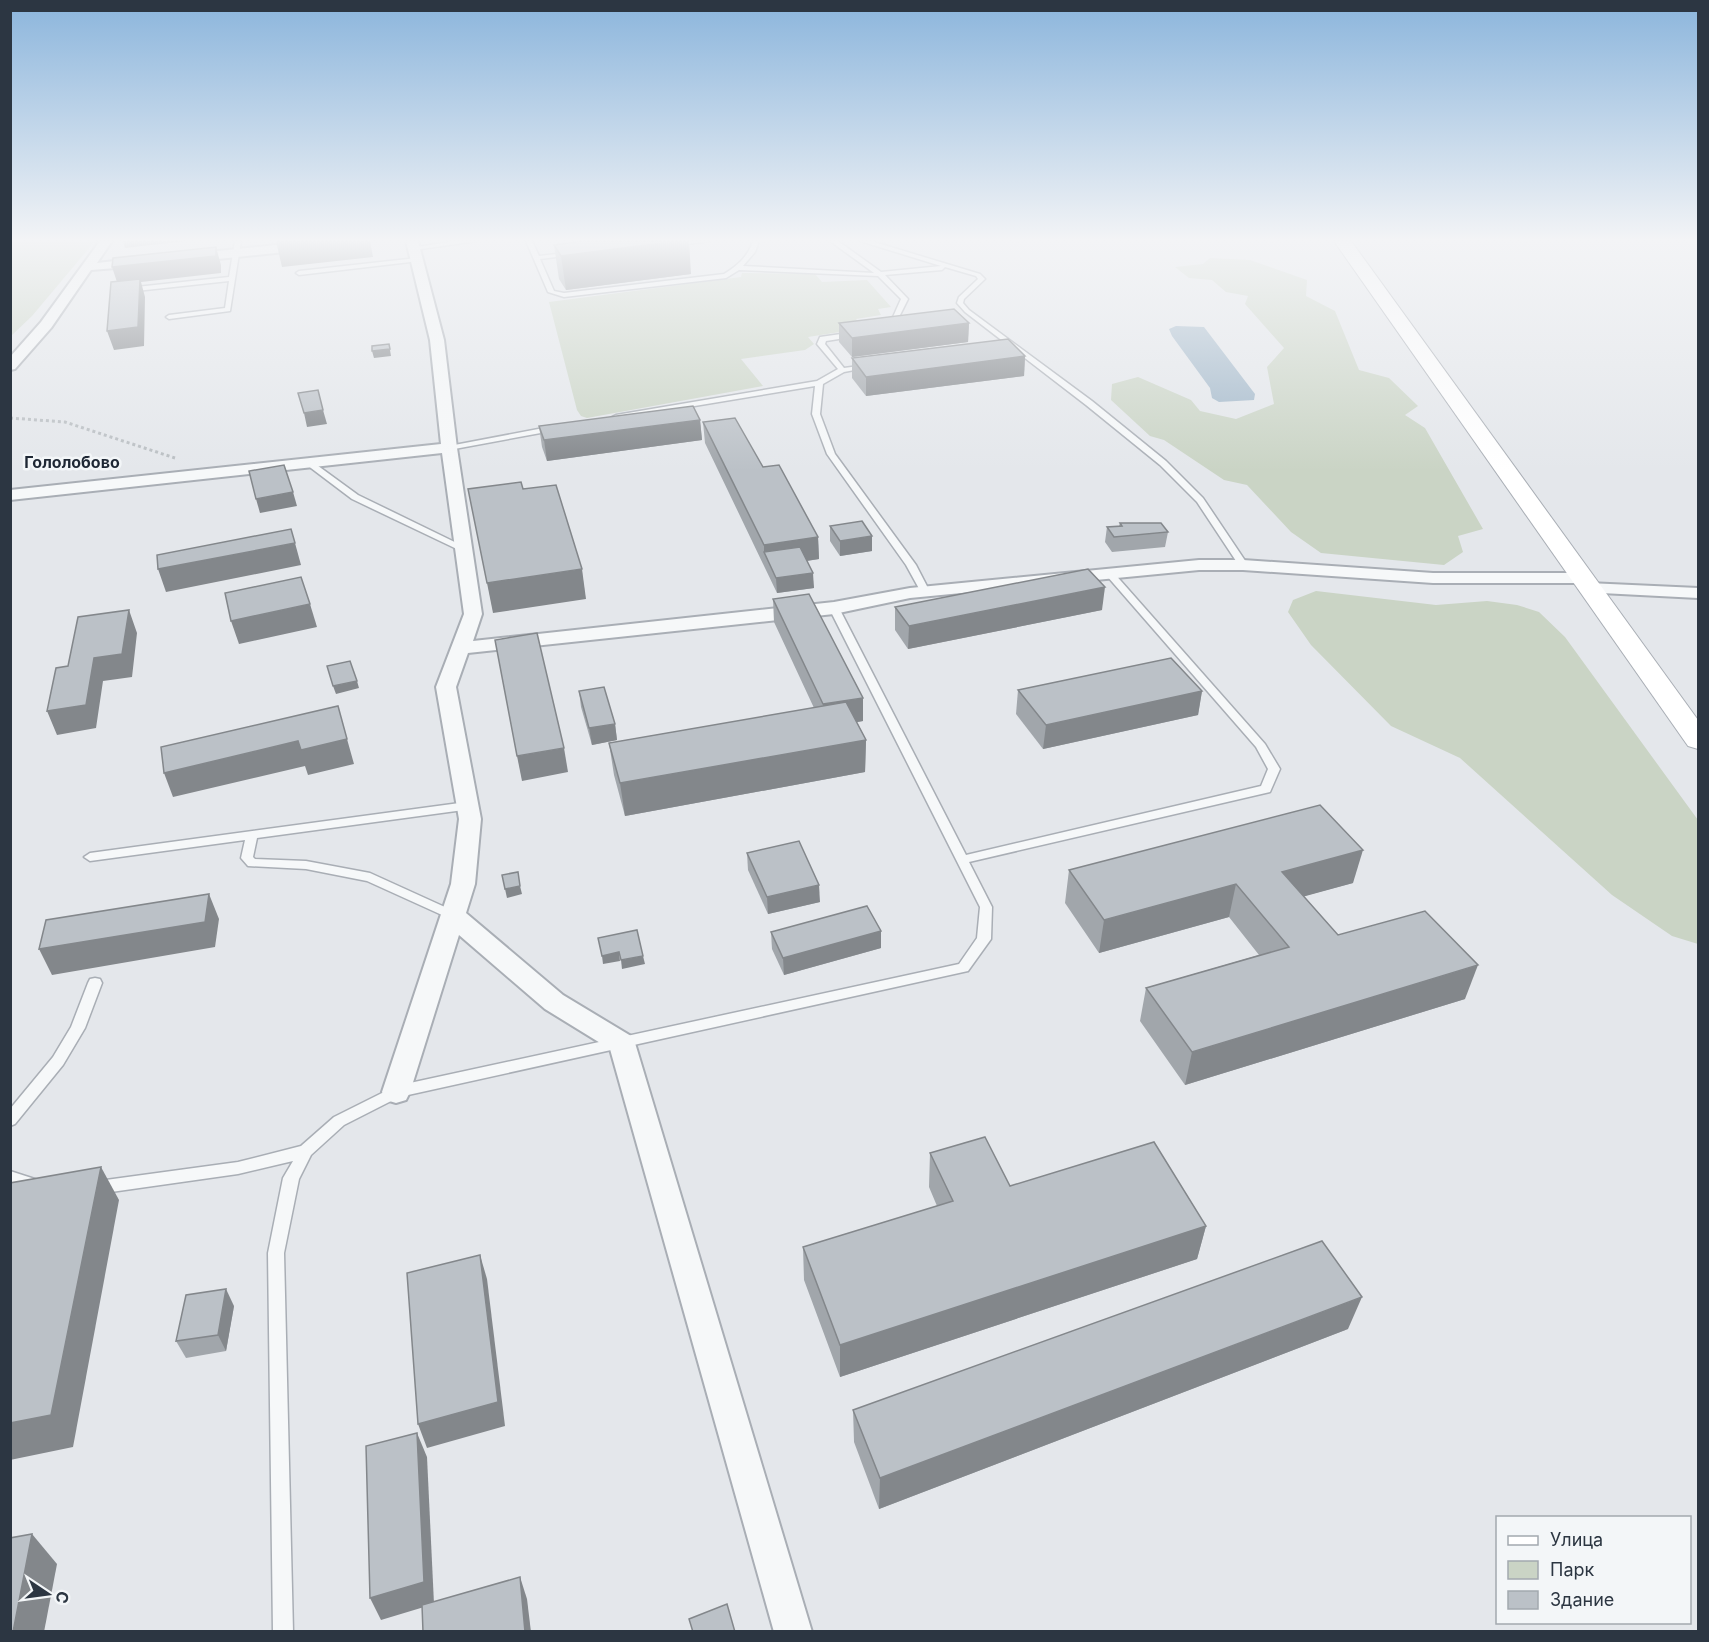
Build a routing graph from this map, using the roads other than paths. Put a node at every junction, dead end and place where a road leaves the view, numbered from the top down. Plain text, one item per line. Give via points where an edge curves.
1 (51, 318) edge
2 (432, 318) edge
3 (896, 318) edge
4 (975, 318) edge
5 (1396, 318) edge
6 (878, 325) edge
7 (860, 332) edge
8 (1013, 347) junction
9 (1001, 349) edge
10 (10, 366) edge
11 (876, 366) edge
12 (842, 370) junction
13 (819, 383) junction
14 (608, 418) edge
15 (563, 427) edge
16 (449, 448) junction
17 (310, 463) junction
18 (10, 495) edge
19 (464, 549) junction
20 (1243, 565) junction
21 (1110, 574) junction
22 (1584, 583) junction
23 (925, 592) junction
24 (1698, 593) edge
25 (834, 608) junction
26 (459, 648) junction
27 (1698, 740) edge
28 (467, 806) junction
29 (252, 835) junction
30 (90, 857) dead end
31 (964, 859) junction
32 (453, 916) junction
33 (95, 983) dead end
34 (622, 1043) junction
35 (396, 1092) junction
36 (10, 1120) edge
37 (306, 1151) junction
38 (10, 1177) edge
39 (55, 1188) edge
40 (79, 1188) edge
41 (283, 1632) edge
42 (793, 1632) edge

1 - 10 street
2 - 16 street
3 - 6 lane
4 - 8 lane
5 - 22 main road
7 - 12 lane via 823,339 821,344
8 - 9 lane
8 - 20 lane via 1089,403 1188,486
11 - 12 lane
12 - 13 lane
13 - 14 lane
13 - 23 lane via 816,414 831,454 911,565
15 - 16 lane
16 - 17 street
16 - 19 street
17 - 18 street
17 - 19 lane via 355,497
19 - 26 street via 473,614
20 - 21 street
20 - 22 street
21 - 23 street
21 - 31 lane via 1261,746 1274,769 1266,789
22 - 24 street
22 - 27 main road
23 - 25 street
25 - 26 street
25 - 31 lane
26 - 28 street via 446,687
28 - 29 lane
28 - 32 street via 470,819 463,884
29 - 30 lane
29 - 32 lane via 247,858 252,863 306,865 370,877
31 - 34 lane via 986,907 984,939 963,968
32 - 34 street via 554,1002
32 - 35 street
33 - 36 lane via 78,1028 58,1061
34 - 35 lane
34 - 42 street
35 - 37 lane via 339,1121
37 - 40 lane via 238,1168
37 - 41 lane via 291,1178 276,1253
38 - 39 lane via 43,1189

